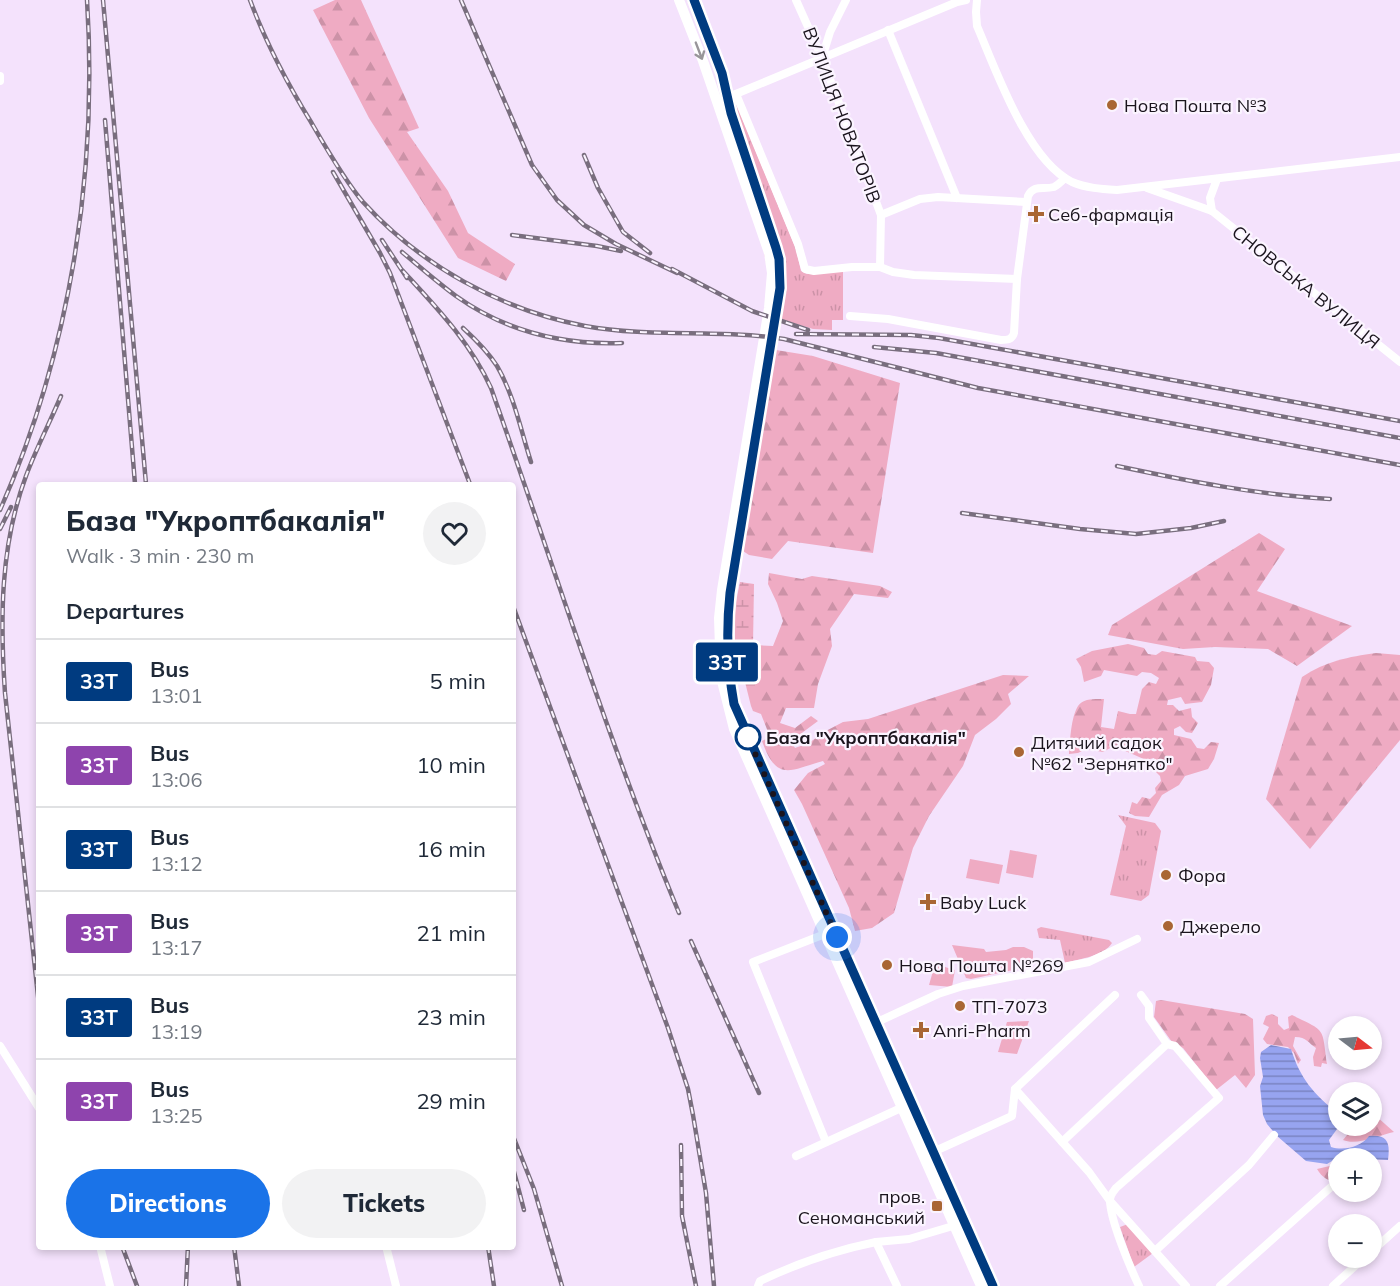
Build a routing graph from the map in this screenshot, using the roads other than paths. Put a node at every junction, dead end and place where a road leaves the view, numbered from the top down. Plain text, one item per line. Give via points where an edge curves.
1 (679, 0) edge
2 (694, 0) edge
3 (796, 0) edge
4 (846, 0) edge
5 (966, 0) edge
6 (977, 0) edge
7 (957, 1) edge
8 (888, 30) junction
9 (822, 58) junction
10 (727, 98) junction
11 (1400, 157) edge
12 (1065, 178) junction
13 (1217, 178) junction
14 (1142, 187) junction
15 (957, 198) junction
16 (1026, 202) junction
17 (1212, 211) junction
18 (881, 215) junction
19 (880, 267) junction
20 (1017, 279) junction
21 (850, 316) dead end
22 (1400, 362) edge
23 (761, 378) junction
24 (825, 934) junction
25 (1137, 939) dead end
26 (1116, 995) dead end
27 (1141, 995) dead end
28 (874, 1023) junction
29 (1167, 1044) junction
30 (0, 1046) edge
31 (1014, 1089) junction
32 (36, 1103) edge
33 (902, 1108) junction
34 (1274, 1135) dead end
35 (826, 1142) junction
36 (1062, 1142) junction
37 (933, 1152) junction
38 (796, 1156) dead end
39 (1328, 1190) edge
40 (1110, 1201) junction
41 (953, 1226) junction
42 (1400, 1226) edge
43 (876, 1242) junction
44 (1382, 1242) edge
45 (101, 1250) edge
46 (387, 1250) edge
47 (1155, 1251) junction
48 (1353, 1268) edge
49 (110, 1286) edge
50 (396, 1286) edge
51 (758, 1286) edge
52 (897, 1286) edge
53 (981, 1286) edge
54 (993, 1286) edge
55 (1139, 1286) edge
56 (1186, 1286) edge
57 (1220, 1286) edge
58 (1333, 1286) edge

1 -> 10 street
2 - 10 street via 717,56
3 - 9 street, ВУЛИЦЯ НОВАТОРІВ
4 - 9 street
5 - 7 street
6 - 12 street via 977,26 1024,131
7 - 8 street
8 - 9 street
8 - 15 street
9 - 10 street
9 - 18 street, ВУЛИЦЯ НОВАТОРІВ
10 - 19 street via 798,244 805,269
10 - 23 street via 779,259 780,288 772,309
11 - 13 street
12 - 14 street via 1097,189
12 - 16 street via 1052,188 1030,191
13 - 14 street
13 - 17 street via 1210,198
14 - 17 street, СНОВСЬКА ВУЛИЦЯ
15 - 16 street
15 - 18 street via 920,199
16 - 20 street
17 - 22 street, СНОВСЬКА ВУЛИЦЯ
18 - 19 street, ВУЛИЦЯ НОВАТОРІВ
19 - 20 street via 914,275
20 - 21 street via 1014,333 1008,340
23 - 24 street via 722,590 718,644 721,677 734,729
23 - 28 street via 730,593 730,682 734,704
24 - 33 street
24 - 35 street via 753,962
25 - 28 street via 1089,962 951,990
26 - 31 street
27 - 29 street via 1149,1005 1149,1018
28 - 37 street
29 - 36 street
29 - 40 street via 1175,1046 1219,1098 1116,1188
30 - 32 street
31 - 36 street
31 - 37 street via 1012,1116
33 - 35 street
33 - 41 street
34 - 47 street via 1249,1165
35 - 38 street
36 - 40 street
37 - 54 street
39 - 57 street
40 - 47 street
40 - 55 street
41 - 43 street via 909,1239
41 - 53 street
42 - 44 street
43 - 51 street via 796,1264 760,1281
43 - 52 street
45 - 49 street
46 - 50 street
47 - 56 street
48 - 58 street

